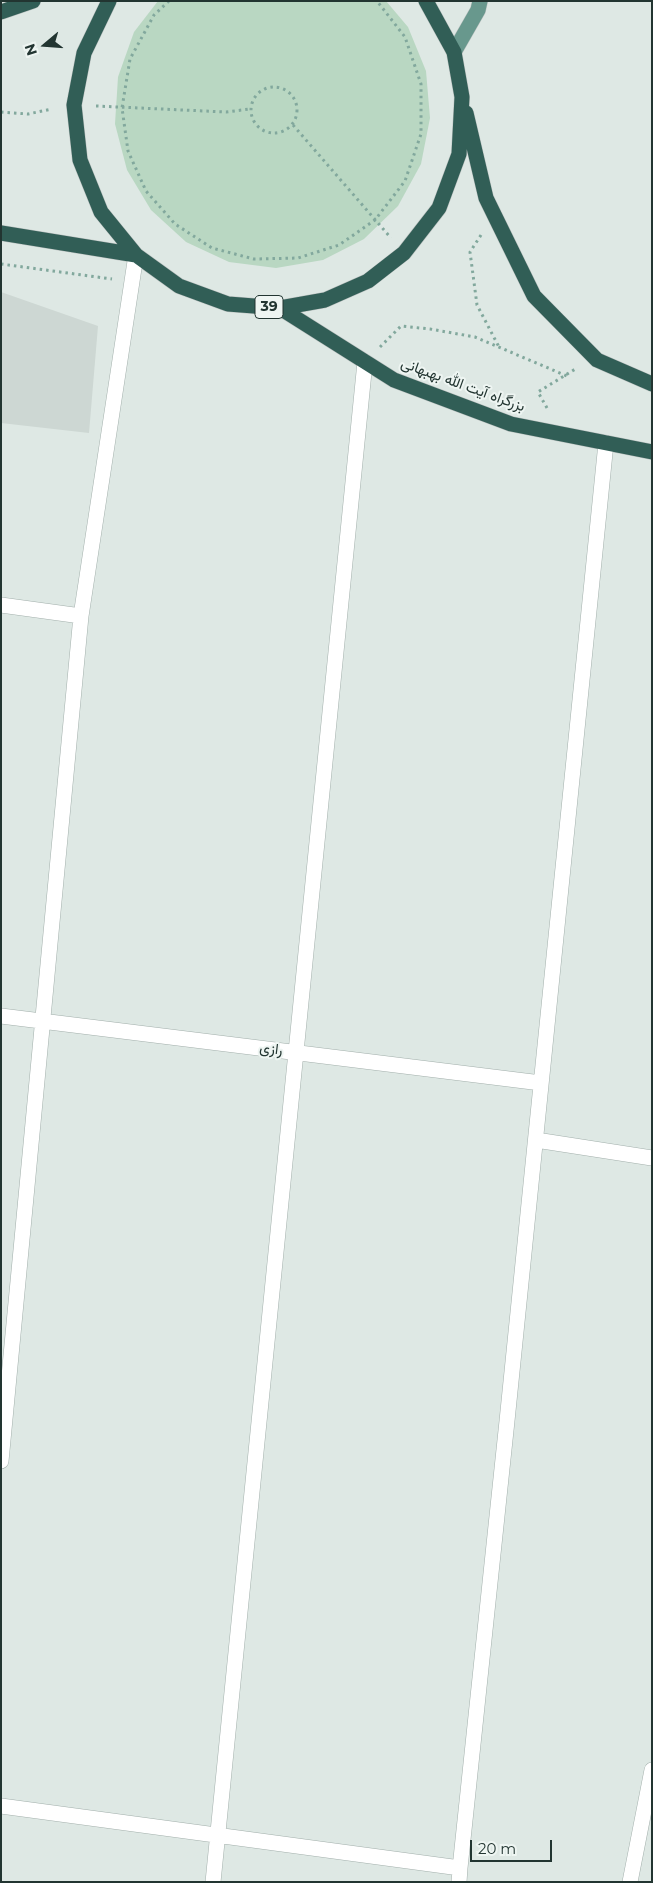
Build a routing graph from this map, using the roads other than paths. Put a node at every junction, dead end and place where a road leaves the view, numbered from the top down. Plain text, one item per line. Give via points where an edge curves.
1 (110, 1) edge
2 (426, 1) edge
3 (480, 1) edge
4 (28, 2) edge
5 (1, 12) edge
6 (454, 52) junction
7 (462, 97) junction
8 (1, 234) edge
9 (136, 255) junction
10 (280, 308) junction
11 (365, 362) junction
12 (652, 384) edge
13 (606, 443) junction
14 (652, 452) edge
15 (1, 606) edge
16 (81, 616) junction
17 (1, 1016) edge
18 (43, 1021) junction
19 (296, 1052) junction
20 (541, 1083) junction
21 (536, 1140) junction
22 (652, 1158) edge
23 (1, 1461) edge
24 (652, 1770) edge
25 (1, 1806) edge
26 (218, 1836) junction
27 (459, 1875) edge
28 (213, 1882) edge
29 (630, 1882) edge

1 - 9 highway, 39 via 84,53 74,105 80,160 101,212
2 - 6 highway, 39
3 - 6 main road
4 - 5 highway
6 - 7 highway, 39
7 - 10 highway, 39 via 459,154 439,208 404,253 368,281 325,300
7 - 12 highway, 39 via 486,198 534,296 597,360
8 - 9 highway, 39
9 - 10 highway, 39 via 178,286 228,304
9 - 16 street
10 - 11 highway, بزرگراه آیت الله بهبهانی / 39
11 - 13 highway, بزرگراه آیت الله بهبهانی / 39 via 394,380 512,424
11 - 19 street
13 - 14 highway, بزرگراه آیت الله بهبهانی / 39
13 - 20 street
15 - 16 street
16 - 18 street
17 - 18 street, رازی
18 - 19 street, رازی
18 - 23 street
19 - 20 street, رازی
19 - 26 street
20 - 21 street
21 - 22 street
21 - 27 street
24 - 29 street
25 - 26 street
26 - 27 street
26 - 28 street

